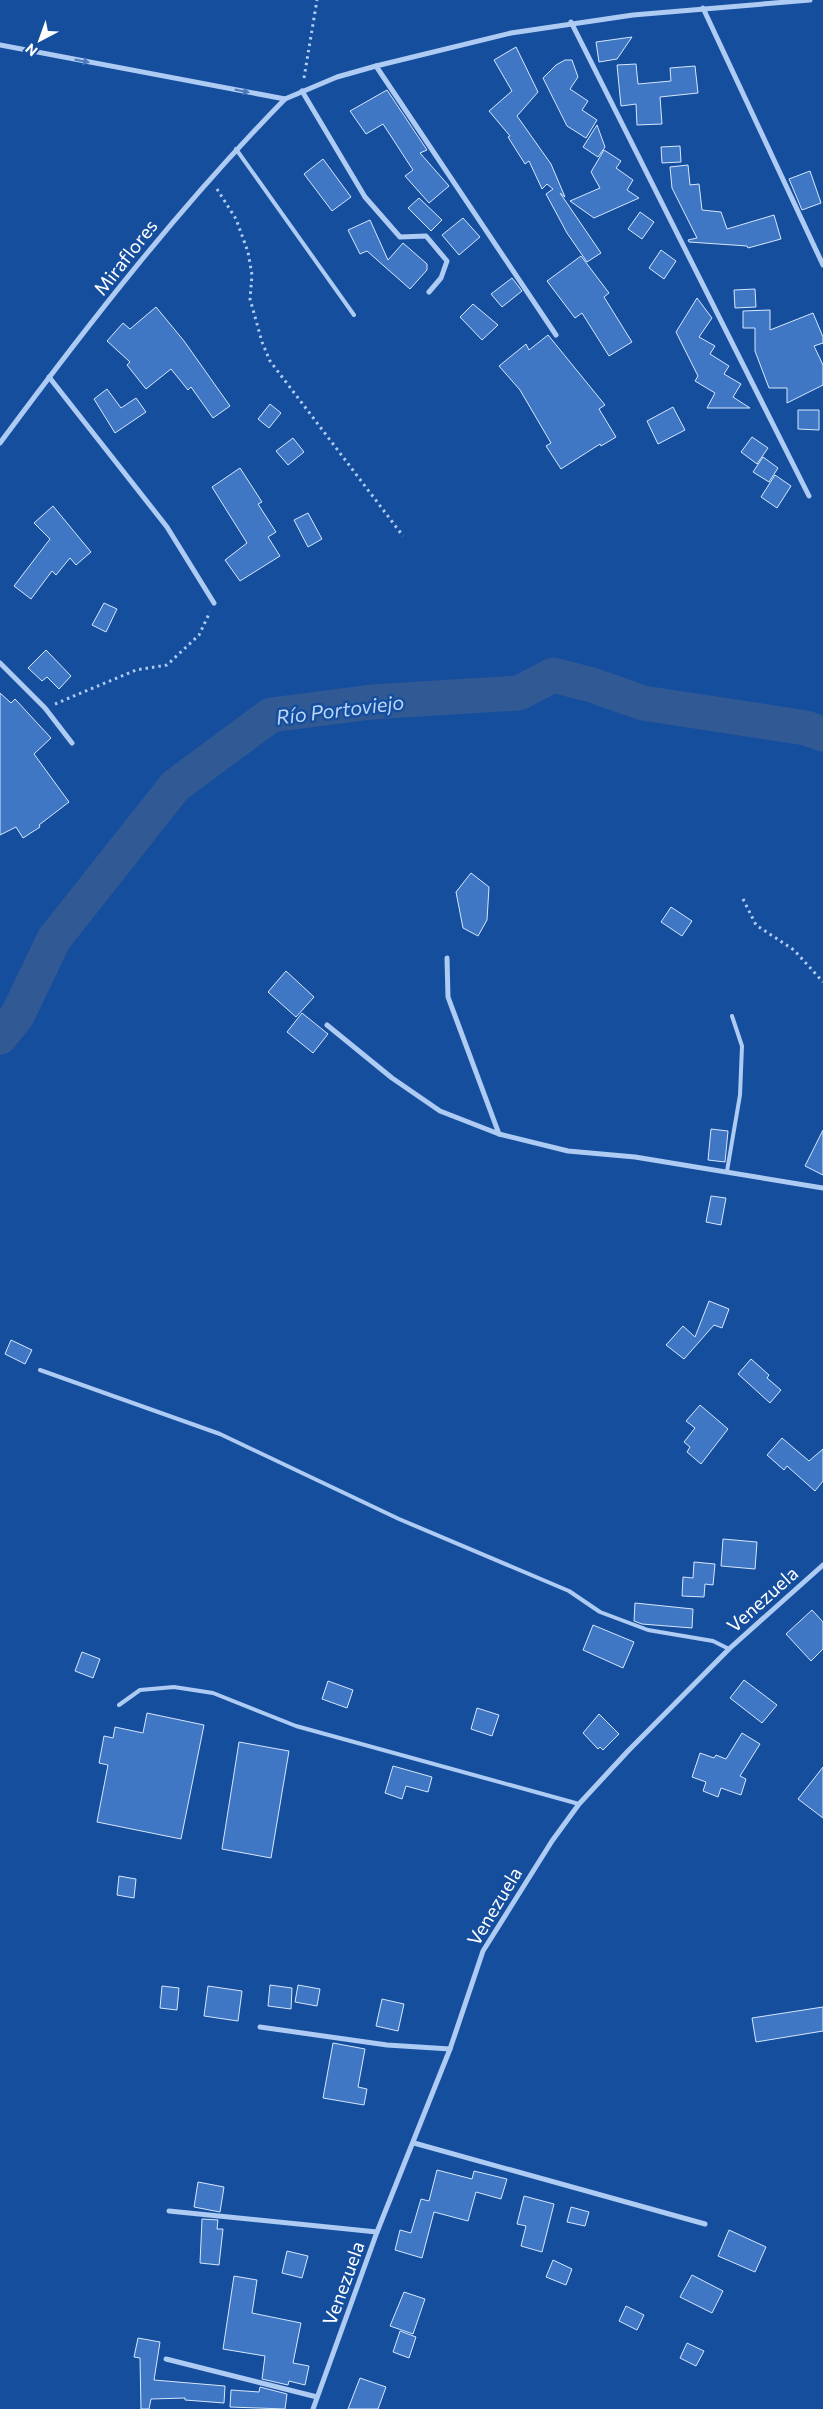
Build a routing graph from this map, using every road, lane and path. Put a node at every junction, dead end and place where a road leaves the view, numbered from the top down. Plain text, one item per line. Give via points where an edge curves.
1 (317, 0) edge
2 (810, 0) edge
3 (703, 8) junction
4 (571, 22) junction
5 (0, 45) edge
6 (376, 66) junction
7 (302, 91) junction
8 (285, 99) junction
9 (236, 149) junction
10 (209, 179) junction
11 (823, 266) edge
12 (429, 292) dead end
13 (354, 315) dead end
14 (556, 335) dead end
15 (49, 377) junction
16 (0, 443) edge
17 (809, 496) dead end
18 (403, 536) dead end
19 (214, 603) joint
20 (0, 663) edge
21 (45, 708) junction
22 (72, 743) dead end
23 (743, 899) dead end
24 (447, 958) dead end
25 (823, 982) edge
26 (732, 1016) dead end
27 (327, 1025) dead end
28 (499, 1134) junction
29 (728, 1171) junction
30 (823, 1188) edge
31 (40, 1370) dead end
32 (823, 1565) edge
33 (729, 1649) junction
34 (119, 1705) dead end
35 (579, 1804) junction
36 (260, 2027) dead end
37 (450, 2049) junction
38 (414, 2143) junction
39 (169, 2211) dead end
40 (705, 2224) dead end
41 (377, 2232) junction
42 (166, 2359) dead end
43 (317, 2397) junction
44 (313, 2409) edge

1 - 7 path
2 - 3 street
3 - 4 street
3 - 11 street
4 - 6 street via 468,42
4 - 17 street
5 -> 8 street
6 - 7 street
6 - 14 street
7 - 8 street
7 - 12 street via 365,197 400,237 426,236 447,262 441,278
8 - 9 street, Miraflores
9 - 10 street, Miraflores
9 - 13 lane
10 - 15 street, Miraflores
10 - 18 path via 236,219 248,252 252,275 250,299 270,361
15 - 16 street, Miraflores
15 - 19 street via 167,527
19 - 21 path via 199,635 167,665 136,670
20 - 21 street
21 - 22 street
23 - 25 path via 756,925 794,950
24 - 28 street via 448,997
26 - 29 lane via 742,1046 740,1095
27 - 28 street via 392,1078 440,1111
28 - 29 street via 568,1151
29 - 30 street
31 - 33 lane via 220,1434 399,1519 569,1591 600,1612 648,1630 713,1641
32 - 33 street, Venezuela
33 - 35 street, Venezuela
34 - 35 lane via 140,1690 174,1687 213,1693 296,1726
35 - 37 street, Venezuela via 482,1951
36 - 37 street via 387,2045
37 - 38 street, Venezuela
38 - 40 street
38 - 41 street, Venezuela
39 - 41 street
41 - 43 street, Venezuela
42 - 43 street
43 - 44 street, Venezuela

